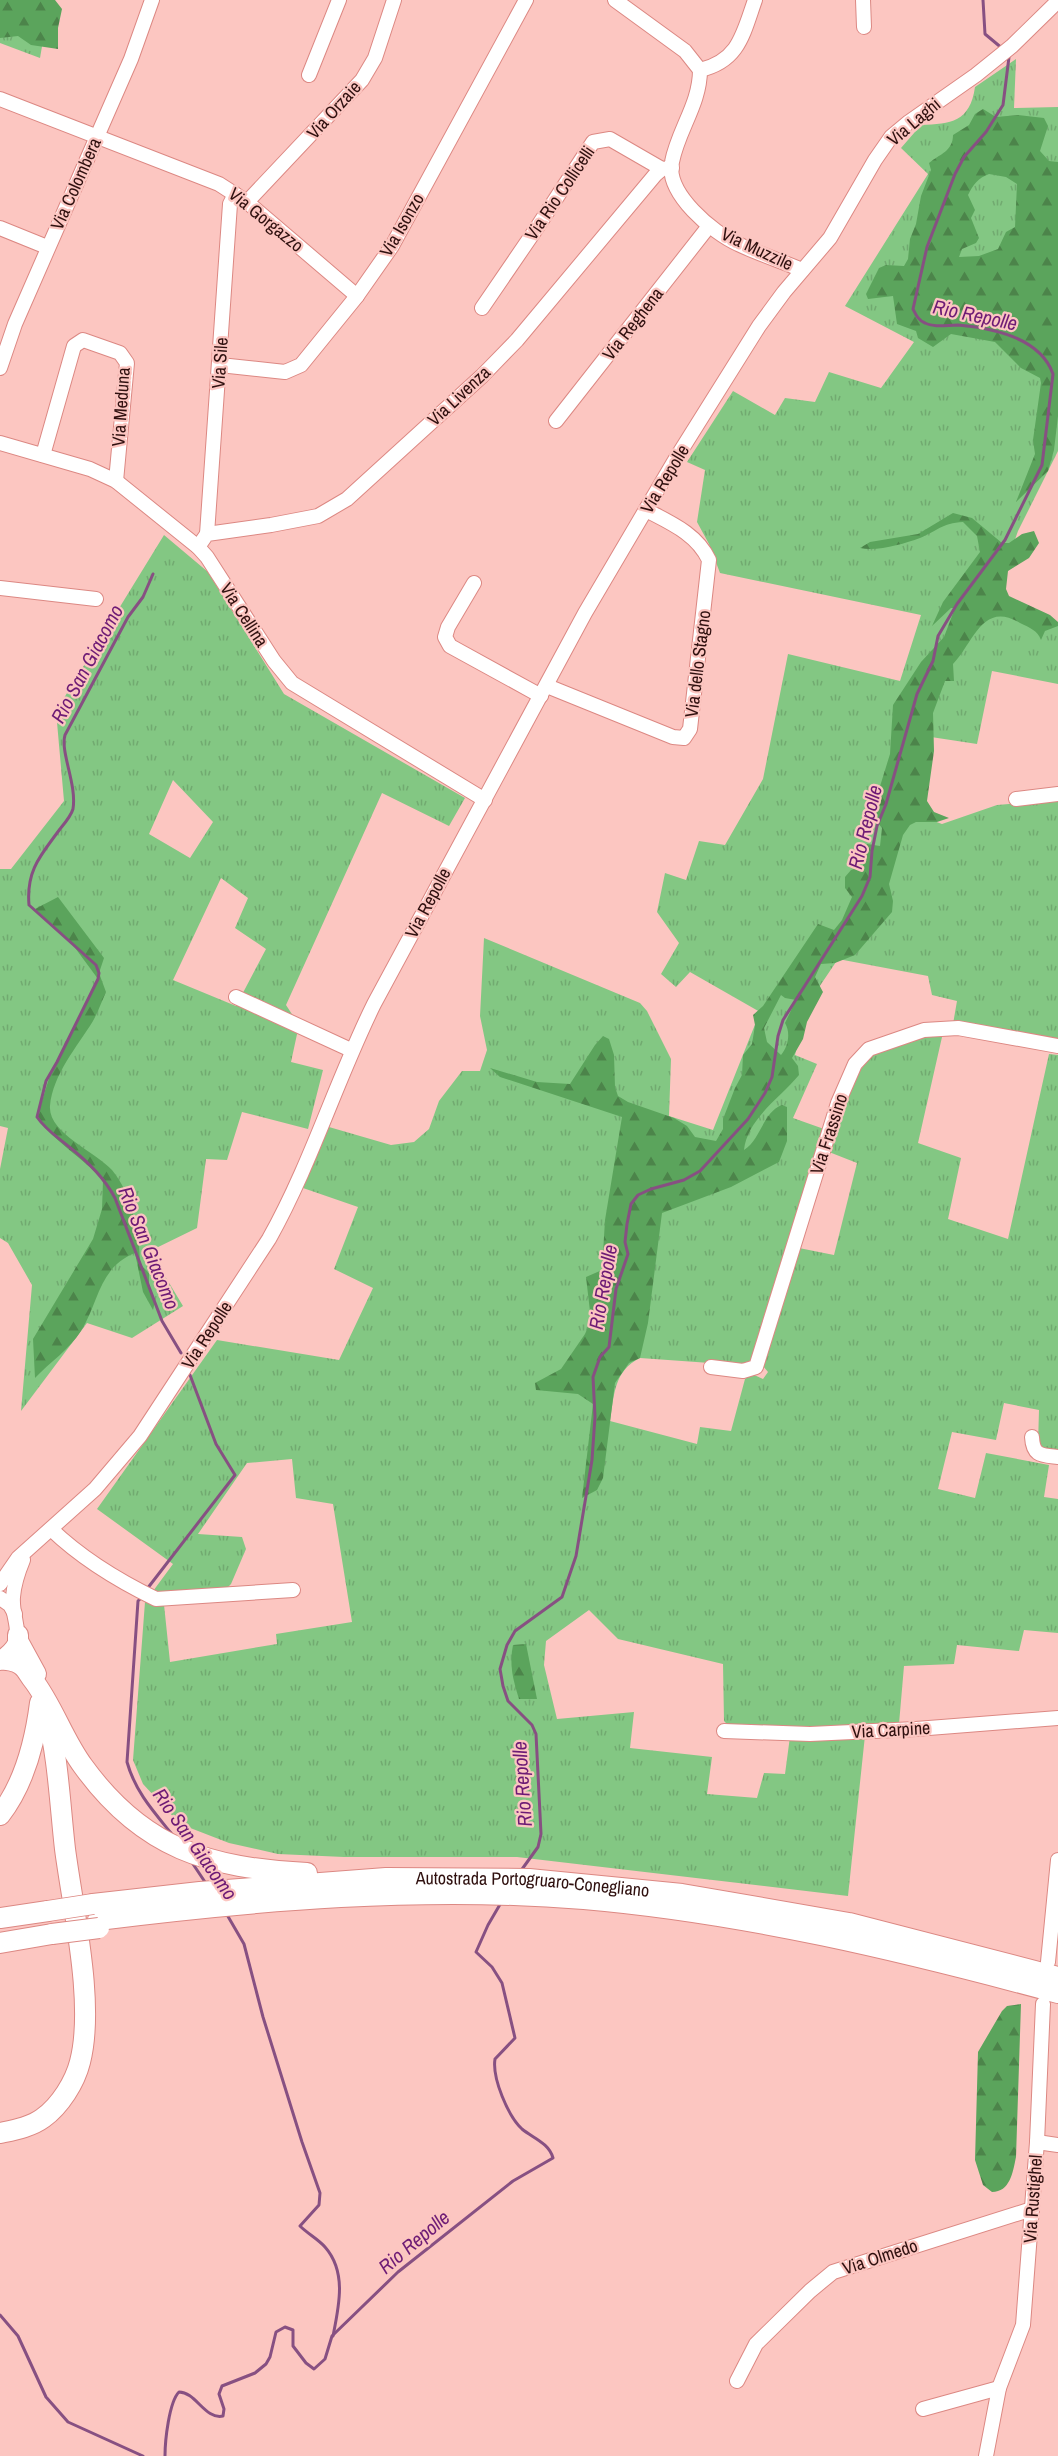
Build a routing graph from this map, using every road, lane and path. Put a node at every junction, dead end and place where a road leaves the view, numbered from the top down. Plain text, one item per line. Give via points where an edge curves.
1 (152, 0) edge
2 (339, 0) edge
3 (394, 0) edge
4 (526, 0) edge
5 (615, 0) edge
6 (755, 0) edge
7 (863, 0) edge
8 (1058, 1) edge
9 (628, 5) edge
10 (864, 27) dead end
11 (700, 70) junction
12 (309, 75) dead end
13 (0, 99) edge
14 (96, 137) junction
15 (667, 168) junction
16 (241, 198) junction
17 (709, 226) junction
18 (0, 228) edge
19 (47, 247) junction
20 (802, 270) junction
21 (357, 296) junction
22 (482, 308) dead end
23 (1, 359) edge
24 (220, 365) junction
25 (556, 421) dead end
26 (0, 443) edge
27 (43, 455) junction
28 (116, 481) junction
29 (646, 510) junction
30 (207, 534) junction
31 (198, 547) junction
32 (474, 583) dead end
33 (0, 588) edge
34 (96, 599) dead end
35 (544, 691) junction
36 (1058, 794) edge
37 (1016, 799) dead end
38 (485, 800) junction
39 (236, 997) dead end
40 (1058, 1046) edge
41 (351, 1050) junction
42 (711, 1367) dead end
43 (1032, 1437) dead end
44 (1058, 1457) edge
45 (51, 1529) junction
46 (27, 1549) junction
47 (0, 1584) edge
48 (293, 1590) dead end
49 (0, 1598) edge
50 (18, 1630) junction
51 (0, 1659) edge
52 (42, 1691) junction
53 (1058, 1718) edge
54 (724, 1731) dead end
55 (0, 1815) edge
56 (1058, 1860) edge
57 (468, 1884) junction
58 (544, 1889) junction
59 (202, 1900) junction
60 (0, 1918) edge
61 (96, 1918) junction
62 (50, 1924) junction
63 (0, 1932) edge
64 (0, 1943) edge
65 (1053, 1969) edge
66 (1051, 1999) edge
67 (0, 2133) edge
68 (1037, 2142) junction
69 (1058, 2145) edge
70 (1032, 2209) junction
71 (737, 2381) dead end
72 (999, 2388) junction
73 (923, 2409) dead end
74 (986, 2456) edge

1 - 14 street, Via Colombera
2 - 12 street
3 - 16 street, Via Orzaie via 375,58 362,80
4 - 21 street, Via Isonzo via 392,246
5 - 9 street
6 - 11 street via 739,44 730,56
7 - 10 street
8 - 20 street, Via Laghi via 1012,46 891,138 874,160 830,238
9 - 11 street via 685,51
11 - 15 street via 697,96
13 - 14 street, Via Gorgazzo
14 - 16 street, Via Gorgazzo via 219,184
14 - 19 street, Via Colombera
15 - 17 street, Via Muzzile via 685,201
15 - 22 street, Via Rio Collicelli via 610,139 593,142
15 - 30 street, Via Livenza via 517,340 347,499 318,516
16 - 21 street, Via Gorgazzo
16 - 24 street, Via Sile via 230,204
17 - 20 street, Via Muzzile via 738,244
17 - 25 street, Via Reghena
18 - 19 street
19 - 23 street, Via Colombera
20 - 29 street, Via Repolle via 759,326
21 - 24 street, Via Isonzo via 293,370
24 - 30 street, Via Sile
26 - 27 street, Via Cellina
27 - 28 street, Via Cellina
27 - 28 street, Via Meduna via 74,346 83,340 120,353 127,363
28 - 31 street, Via Cellina
29 - 35 street, Via Repolle
29 - 35 street, Via dello Stagno via 694,537 709,560 690,729 684,738 673,737
30 - 31 street
31 - 38 street, Via Cellina via 292,683
32 - 35 street via 448,627 445,638 450,646
33 - 34 street
35 - 38 street, Via Repolle
36 - 37 street
38 - 41 street, Via Repolle
39 - 41 street
40 - 42 street, Via Frassino via 958,1028 924,1030 869,1049 855,1064 838,1103 756,1367 743,1371
41 - 45 street, Via Repolle via 287,1206 269,1239 140,1436 95,1489
43 - 44 street via 1035,1451
45 - 46 street, Via Repolle
45 - 48 street via 135,1589 156,1599
46 - 47 street, Via Repolle
46 - 50 street, Via Repolle via 13,1599
49 - 50 street via 16,1614
50 - 51 street via 14,1645
50 - 52 highway via 18,1641
51 - 52 highway via 21,1665
52 - 55 highway via 35,1738 24,1772
52 - 57 highway via 82,1765 110,1800 130,1820 164,1840 230,1865 286,1872 411,1870
52 - 67 highway via 78,1939 86,2011 84,2040 80,2063 58,2103 42,2119
53 - 54 street, Via Carpine via 810,1734
56 - 65 street
57 - 58 highway, Autostrada Portogruaro-Conegliano
57 - 59 highway, Autostrada Portogruaro-Conegliano via 386,1878
58 - 65 highway, Autostrada Portogruaro-Conegliano via 682,1894 849,1923
58 - 66 highway, Autostrada Portogruaro-Conegliano via 848,1940
59 - 61 highway, Autostrada Portogruaro-Conegliano
59 - 61 highway, Autostrada Portogruaro-Conegliano via 158,1912
60 - 62 highway, Autostrada Portogruaro-Conegliano
61 - 62 highway, Autostrada Portogruaro-Conegliano, bridge
62 - 63 highway, Autostrada Portogruaro-Conegliano
62 - 64 highway
66 - 68 street, Via Rustighel
68 - 69 street
68 - 70 street, Via Rustighel
70 - 71 street, Via Olmedo via 833,2272 756,2344
70 - 72 street, Via Rustighel via 1023,2325
72 - 73 street
72 - 74 street, Via Rustighel

